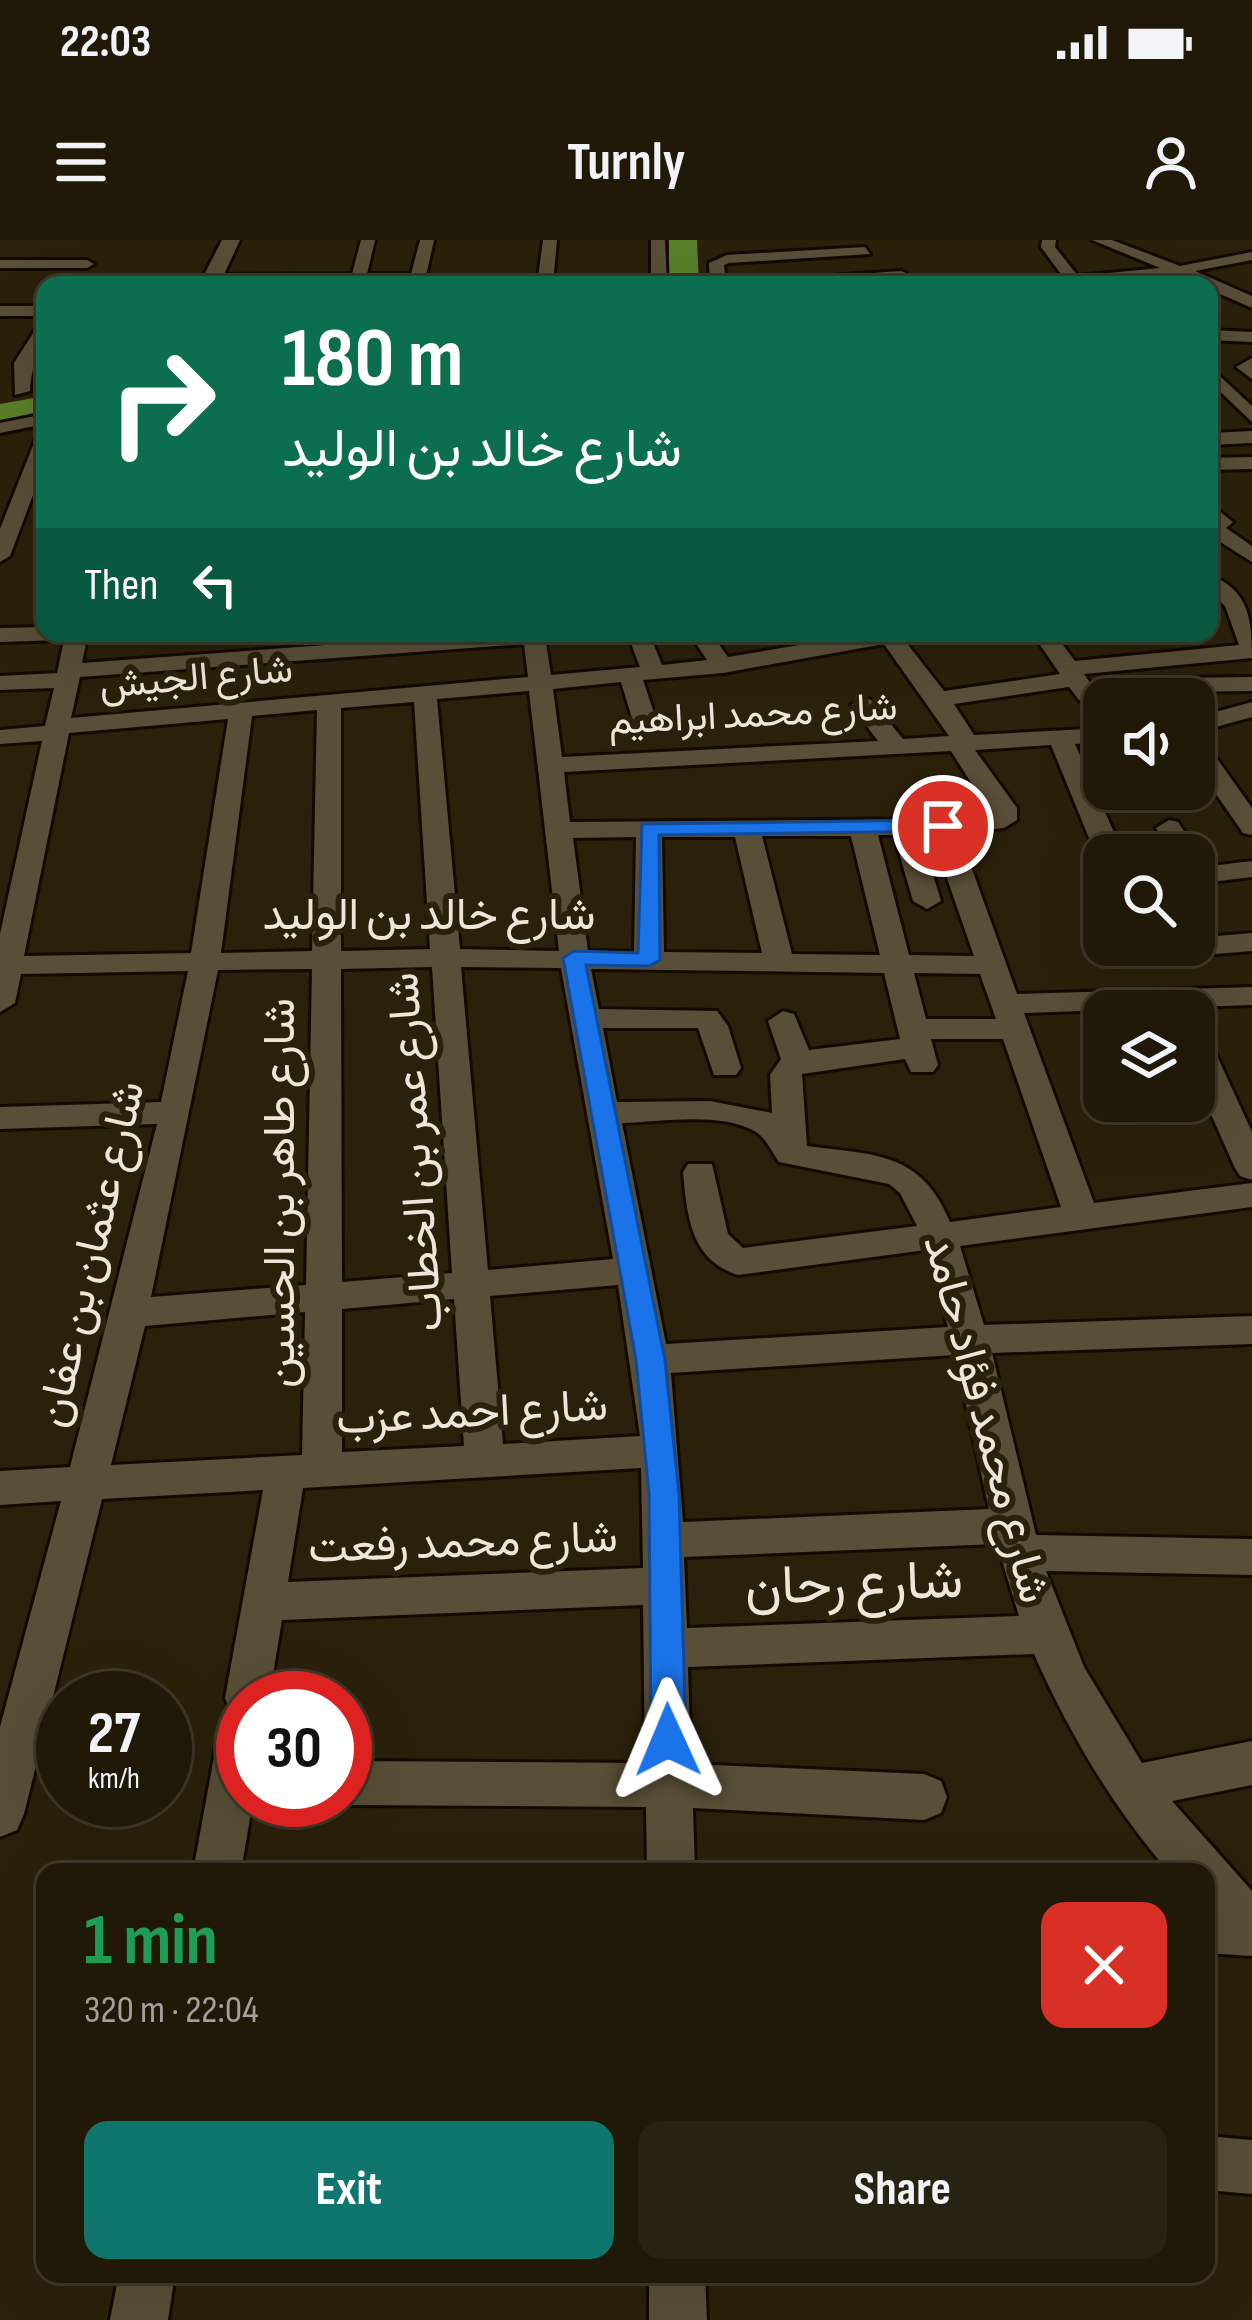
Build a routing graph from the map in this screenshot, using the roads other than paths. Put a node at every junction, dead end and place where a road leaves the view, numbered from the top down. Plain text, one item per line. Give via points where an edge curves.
1 (231, 240) edge
2 (368, 240) edge
3 (427, 240) edge
4 (550, 240) edge
5 (658, 240) edge
6 (850, 240) edge
7 (1049, 240) edge
8 (1099, 240) edge
9 (1235, 240) edge
10 (865, 251) junction
11 (1252, 253) edge
12 (1220, 263) junction
13 (0, 264) edge
14 (1182, 271) junction
15 (1252, 275) edge
16 (79, 276) edge
17 (213, 276) edge
18 (359, 276) edge
19 (418, 276) edge
20 (546, 276) edge
21 (659, 276) edge
22 (717, 276) edge
23 (900, 276) edge
24 (1070, 276) edge
25 (1138, 276) edge
26 (1194, 276) edge
27 (1218, 287) edge
28 (1247, 299) edge
29 (0, 311) edge
30 (36, 311) edge
31 (1244, 336) edge
32 (36, 341) edge
33 (0, 363) edge
34 (22, 363) junction
35 (1252, 363) edge
36 (1252, 374) edge
37 (1218, 384) edge
38 (36, 388) edge
39 (21, 391) junction
40 (0, 395) edge
41 (1218, 418) edge
42 (1252, 418) edge
43 (36, 421) edge
44 (0, 428) edge
45 (1252, 437) edge
46 (1218, 439) edge
47 (1224, 461) edge
48 (36, 462) edge
49 (1252, 482) edge
50 (1218, 532) edge
51 (1249, 551) edge
52 (0, 556) edge
53 (1218, 557) edge
54 (1242, 597) edge
55 (36, 634) edge
56 (0, 635) edge
57 (73, 642) edge
58 (452, 642) edge
59 (535, 642) edge
60 (639, 642) edge
61 (706, 642) edge
62 (778, 642) edge
63 (858, 642) edge
64 (902, 642) edge
65 (1049, 642) edge
66 (1252, 650) edge
67 (790, 656) junction
68 (723, 666) junction
69 (642, 674) junction
70 (68, 675) junction
71 (1077, 681) junction
72 (0, 683) edge
73 (542, 683) junction
74 (1252, 683) edge
75 (1083, 689) edge
76 (425, 693) junction
77 (941, 699) junction
78 (328, 702) junction
79 (862, 705) dead end
80 (1252, 709) edge
81 (241, 710) junction
82 (1215, 720) edge
83 (647, 728) dead end
84 (58, 730) junction
85 (1083, 736) edge
86 (0, 737) edge
87 (1060, 737) junction
88 (962, 741) junction
89 (895, 746) junction
90 (550, 765) junction
91 (1083, 772) edge
92 (1215, 774) edge
93 (1252, 782) edge
94 (1215, 784) edge
95 (1222, 784) junction
96 (905, 826) junction
97 (943, 826) junction
98 (746, 827) junction
99 (862, 827) junction
100 (1252, 827) edge
101 (649, 829) junction
102 (1169, 829) dead end
103 (555, 830) junction
104 (1172, 834) edge
105 (1215, 872) edge
106 (1247, 877) edge
107 (927, 901) dead end
108 (1252, 942) edge
109 (1215, 944) edge
110 (446, 958) junction
111 (574, 958) junction
112 (326, 959) junction
113 (649, 960) junction
114 (206, 962) junction
115 (779, 962) junction
116 (897, 964) junction
117 (5, 965) edge
118 (992, 965) junction
119 (1252, 996) edge
120 (1215, 1000) edge
121 (0, 1003) edge
122 (1083, 1011) edge
123 (1010, 1016) junction
124 (585, 1019) junction
125 (784, 1022) dead end
126 (918, 1047) junction
127 (798, 1063) junction
128 (725, 1068) dead end
129 (1215, 1087) edge
130 (176, 1112) junction
131 (602, 1113) junction
132 (0, 1118) edge
133 (790, 1154) junction
134 (1252, 1168) edge
135 (700, 1172) dead end
136 (1252, 1196) edge
137 (1082, 1220) junction
138 (939, 1238) junction
139 (632, 1271) junction
140 (471, 1283) junction
141 (324, 1296) junction
142 (129, 1313) junction
143 (1252, 1330) edge
144 (968, 1340) junction
145 (650, 1360) junction
146 (661, 1451) junction
147 (485, 1460) junction
148 (304, 1470) junction
149 (85, 1484) junction
150 (0, 1488) edge
151 (1017, 1539) junction
152 (665, 1540) junction
153 (1252, 1557) edge
154 (666, 1586) junction
155 (264, 1602) junction
156 (1045, 1634) junction
157 (667, 1648) junction
158 (252, 1671) edge
159 (1252, 1763) edge
160 (372, 1783) edge
161 (669, 1785) junction
162 (1133, 1787) junction
163 (924, 1797) dead end
164 (0, 1814) edge
165 (228, 1827) edge
166 (219, 1863) edge
167 (670, 1863) edge
168 (1193, 1863) edge
169 (1215, 1888) edge
170 (1215, 1928) edge
171 (1252, 1929) edge
172 (1215, 2164) edge
173 (1252, 2167) edge
174 (145, 2283) edge
175 (677, 2283) edge
176 (139, 2320) edge
177 (678, 2320) edge

1 - 17 street
2 - 18 street
3 - 19 street
4 - 20 street
5 - 21 street
6 - 10 street
7 - 24 street
8 - 14 street
9 - 11 street
10 - 22 street via 728,259 716,263
10 - 23 street
11 - 12 street
12 - 14 street
12 - 15 street
13 - 16 street via 91,258
14 - 25 street
14 - 26 street
27 - 28 street
28 - 31 street via 1220,309
29 - 30 street
32 - 34 street
33 - 34 street
34 - 39 street
35 - 36 street via 1244,367
37 - 42 street
38 - 39 street
39 - 40 street
41 - 42 street
43 - 44 street
45 - 46 street
47 - 49 street
48 - 52 street
50 - 51 street
51 - 53 street
54 - 66 street
55 - 56 street
57 - 70 street
58 - 70 street
59 - 73 street
60 - 69 street
61 - 68 street
62 - 67 street
63 - 67 street, شارع الجيش
64 - 77 street
65 - 71 street
66 - 71 street
67 - 68 street, شارع الجيش
68 - 69 street, شارع الجيش
69 - 73 street, شارع الجيش
69 - 83 street
70 - 72 street
70 - 84 street
71 - 74 street
71 - 75 street
71 - 77 street
73 - 76 street, شارع الجيش
73 - 90 street
76 - 78 street, شارع الجيش
76 - 110 street, شارع عمر بن الخطاب
77 - 88 street
78 - 81 street, شارع الجيش
78 - 112 street, شارع طاهر بن الحسين
79 - 89 street
80 - 82 street
81 - 84 street, شارع الجيش
81 - 114 street, شارع عثمان بن عفان
84 - 86 street, شارع الجيش
84 - 117 street
85 - 87 street, شارع محمد ابراهيم
87 - 88 street, شارع محمد ابراهيم
87 - 91 street
88 - 89 street, شارع محمد ابراهيم
88 - 97 street via 1004,820
89 - 90 street, شارع محمد ابراهيم via 754,760
90 - 103 street
92 - 95 street
93 - 95 street
94 - 95 street
95 - 100 street
96 - 97 street
96 - 99 street
96 - 107 street
97 - 118 street
98 - 99 street
98 - 101 street
98 - 115 street
99 - 116 street
101 - 103 street
101 - 113 street
102 - 104 street
103 - 111 street
105 - 106 street
108 - 109 street
110 - 111 street, شارع خالد بن الوليد
110 - 112 street, شارع خالد بن الوليد
110 - 140 street, شارع عمر بن الخطاب
111 - 113 street, شارع خالد بن الوليد
111 - 124 street
112 - 114 street, شارع خالد بن الوليد
112 - 141 street, شارع طاهر بن الحسين
113 - 115 street, شارع خالد بن الوليد
114 - 117 street, شارع خالد بن الوليد
114 - 130 street, شارع عثمان بن عفان
115 - 116 street, شارع خالد بن الوليد
116 - 118 street, شارع خالد بن الوليد
116 - 126 street
117 - 121 street
118 - 123 street
119 - 120 street
122 - 123 street
123 - 126 street
123 - 137 street
124 - 128 street via 706,1018
124 - 131 street
125 - 127 street
126 - 127 street
127 - 133 street via 782,1077
129 - 134 street
130 - 132 street
130 - 142 street, شارع عثمان بن عفان
131 - 133 street, شارع محمد فؤاد حامد via 758,1120
131 - 139 street
133 - 138 street, شارع محمد فؤاد حامد via 896,1173 916,1189
135 - 138 street via 710,1239 738,1262
136 - 137 street
137 - 138 street
138 - 144 street, شارع محمد فؤاد حامد
139 - 140 street
139 - 145 street
140 - 141 street
140 - 147 street, شارع عمر بن الخطاب
141 - 142 street
141 - 148 street, شارع طاهر بن الحسين
142 - 149 street, شارع عثمان بن عفان
143 - 144 street
144 - 145 street
144 - 151 street, شارع محمد فؤاد حامد
145 - 146 street
146 - 147 street, شارع احمد عزب
146 - 152 street
147 - 148 street, شارع احمد عزب
148 - 149 street, شارع احمد عزب
148 - 155 street, شارع طاهر بن الحسين
149 - 150 street, شارع احمد عزب
149 - 164 street, شارع عثمان بن عفان
151 - 152 street
151 - 153 street
151 - 156 street, شارع محمد فؤاد حامد
152 - 154 street
154 - 155 street, شارع محمد رفعت
154 - 157 street
155 - 158 street, شارع طاهر بن الحسين
156 - 157 street, شارع رحان
156 - 162 street, شارع محمد فؤاد حامد
157 - 161 street
159 - 162 street
160 - 161 street
161 - 163 street
161 - 167 street
162 - 168 street, شارع محمد فؤاد حامد
165 - 166 street
169 - 171 street, شارع محمد فؤاد حامد
170 - 171 street
172 - 173 street
174 - 176 street
175 - 177 street

